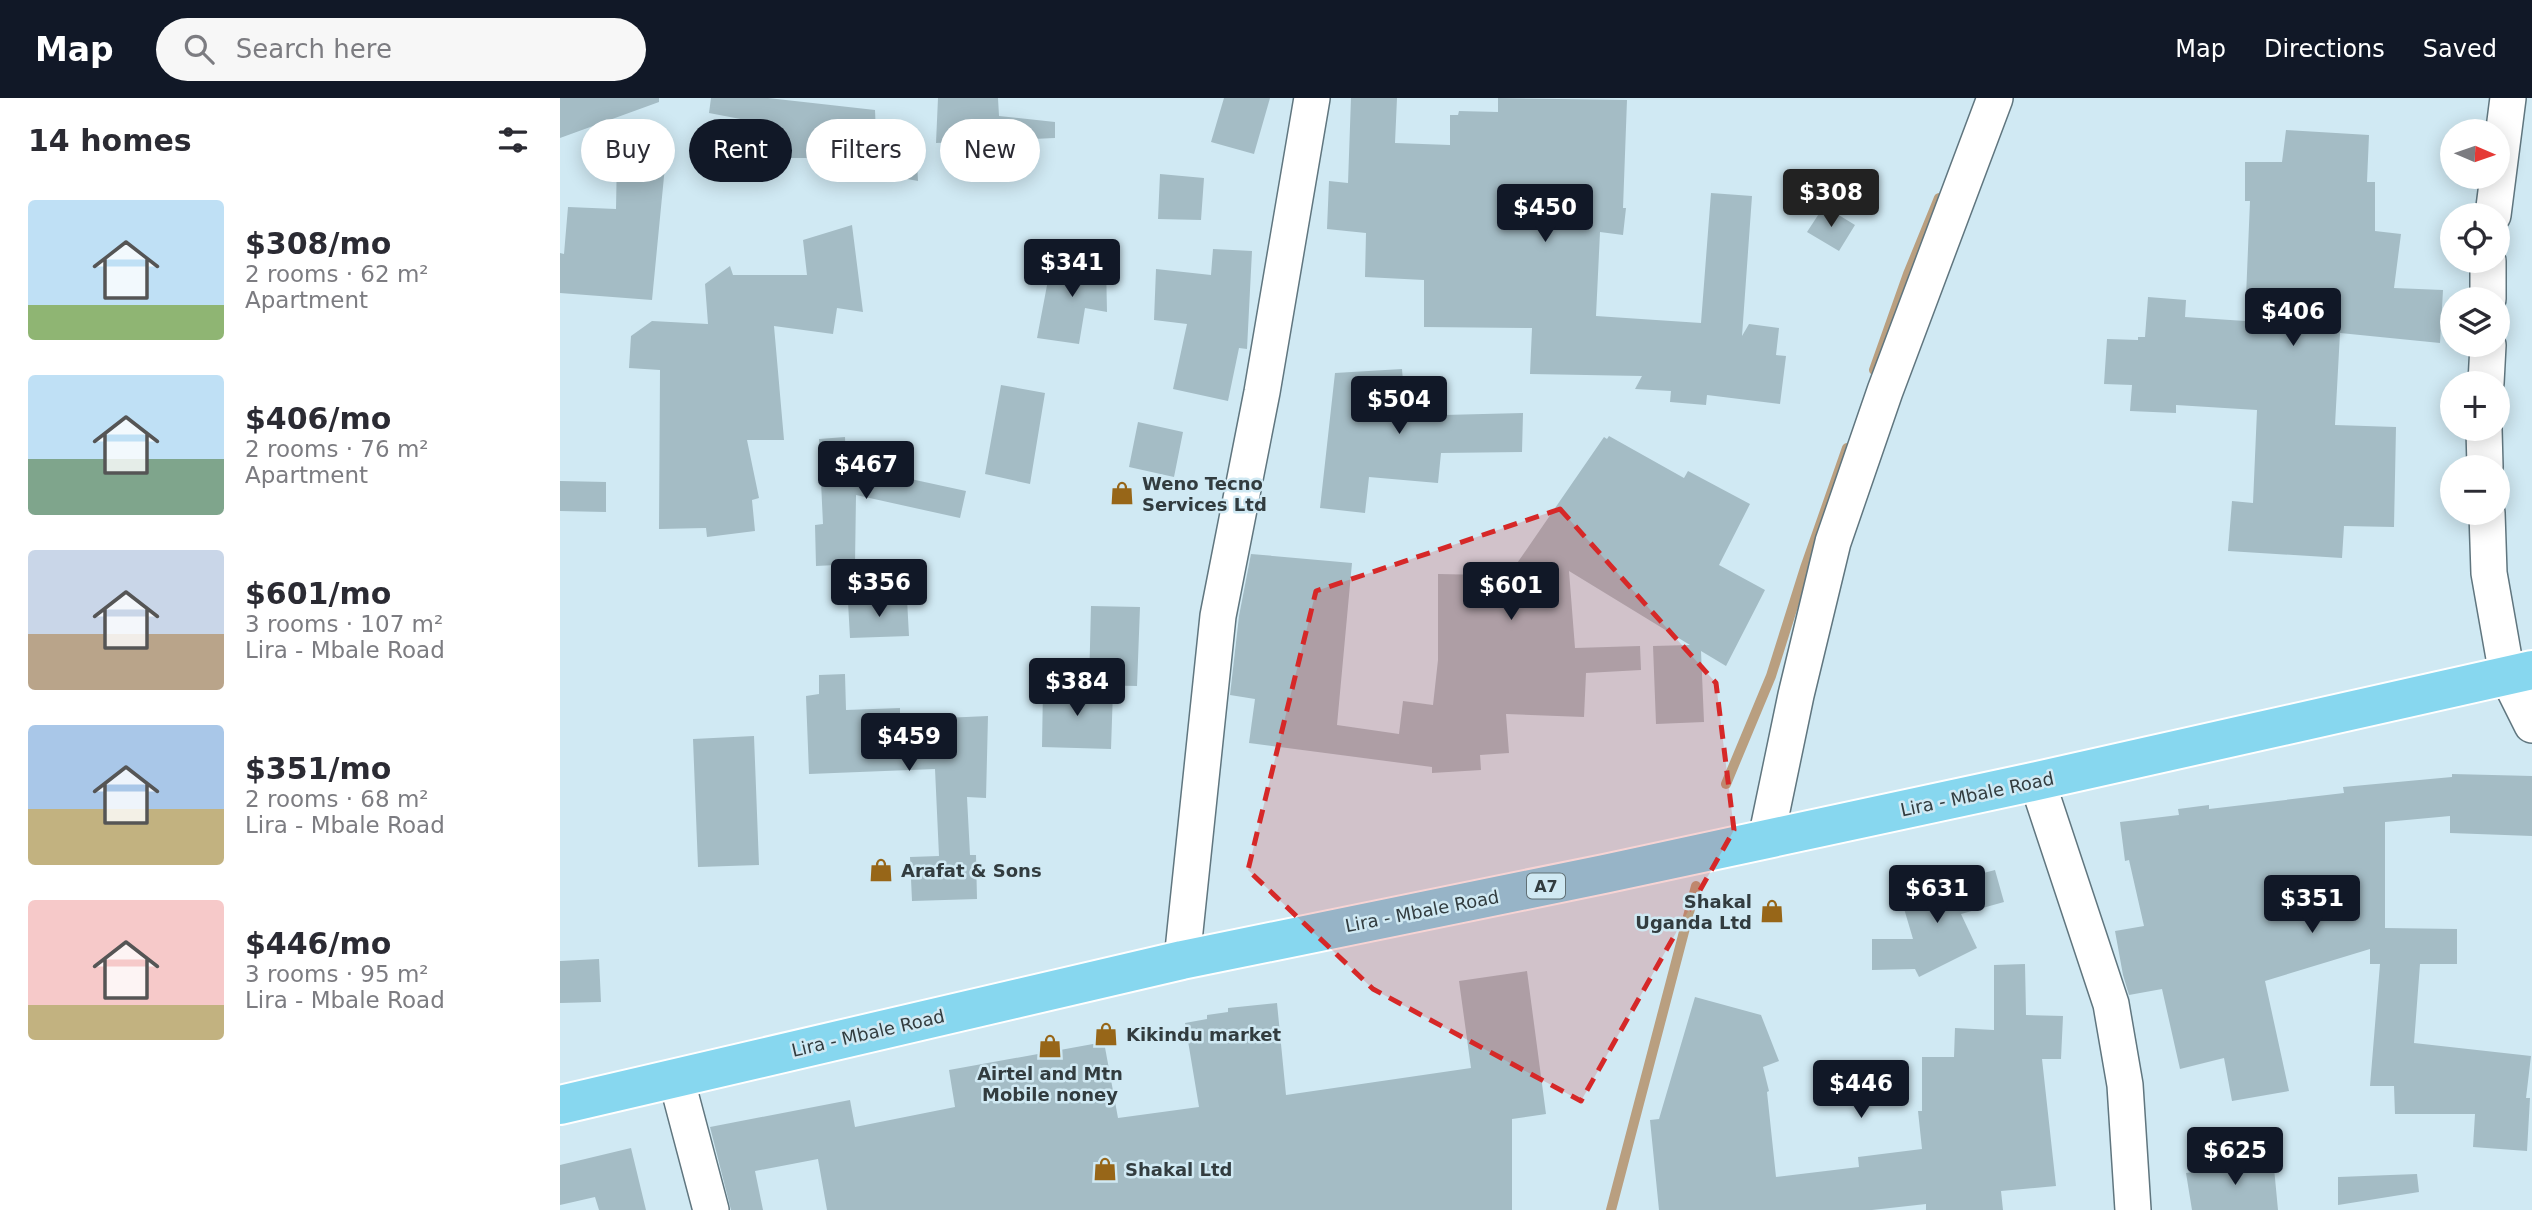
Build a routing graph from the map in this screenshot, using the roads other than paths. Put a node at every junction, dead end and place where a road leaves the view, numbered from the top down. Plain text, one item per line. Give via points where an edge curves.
1 (1312, 98) edge
2 (1996, 98) edge
3 (2508, 98) edge
4 (2495, 203) edge
5 (2487, 525) edge
6 (2519, 672) edge
7 (2532, 725) edge
8 (2037, 781) junction
9 (1766, 839) junction
10 (1182, 960) junction
11 (676, 1078) junction
12 (560, 1105) edge
13 (711, 1210) edge
14 (2133, 1210) edge

1 - 10 street via 1218,616
2 - 9 street via 1833,542
3 - 4 street
5 - 6 street via 2489,573
6 - 7 street
6 - 8 main road, Lira - Mbale Road / A7
8 - 9 main road, Lira - Mbale Road / A7
8 - 14 street via 2111,1004 2125,1085
9 - 10 main road, Lira - Mbale Road / A7
10 - 11 main road, Lira - Mbale Road / A7
11 - 12 main road, Lira - Mbale Road / A7
11 - 13 street

